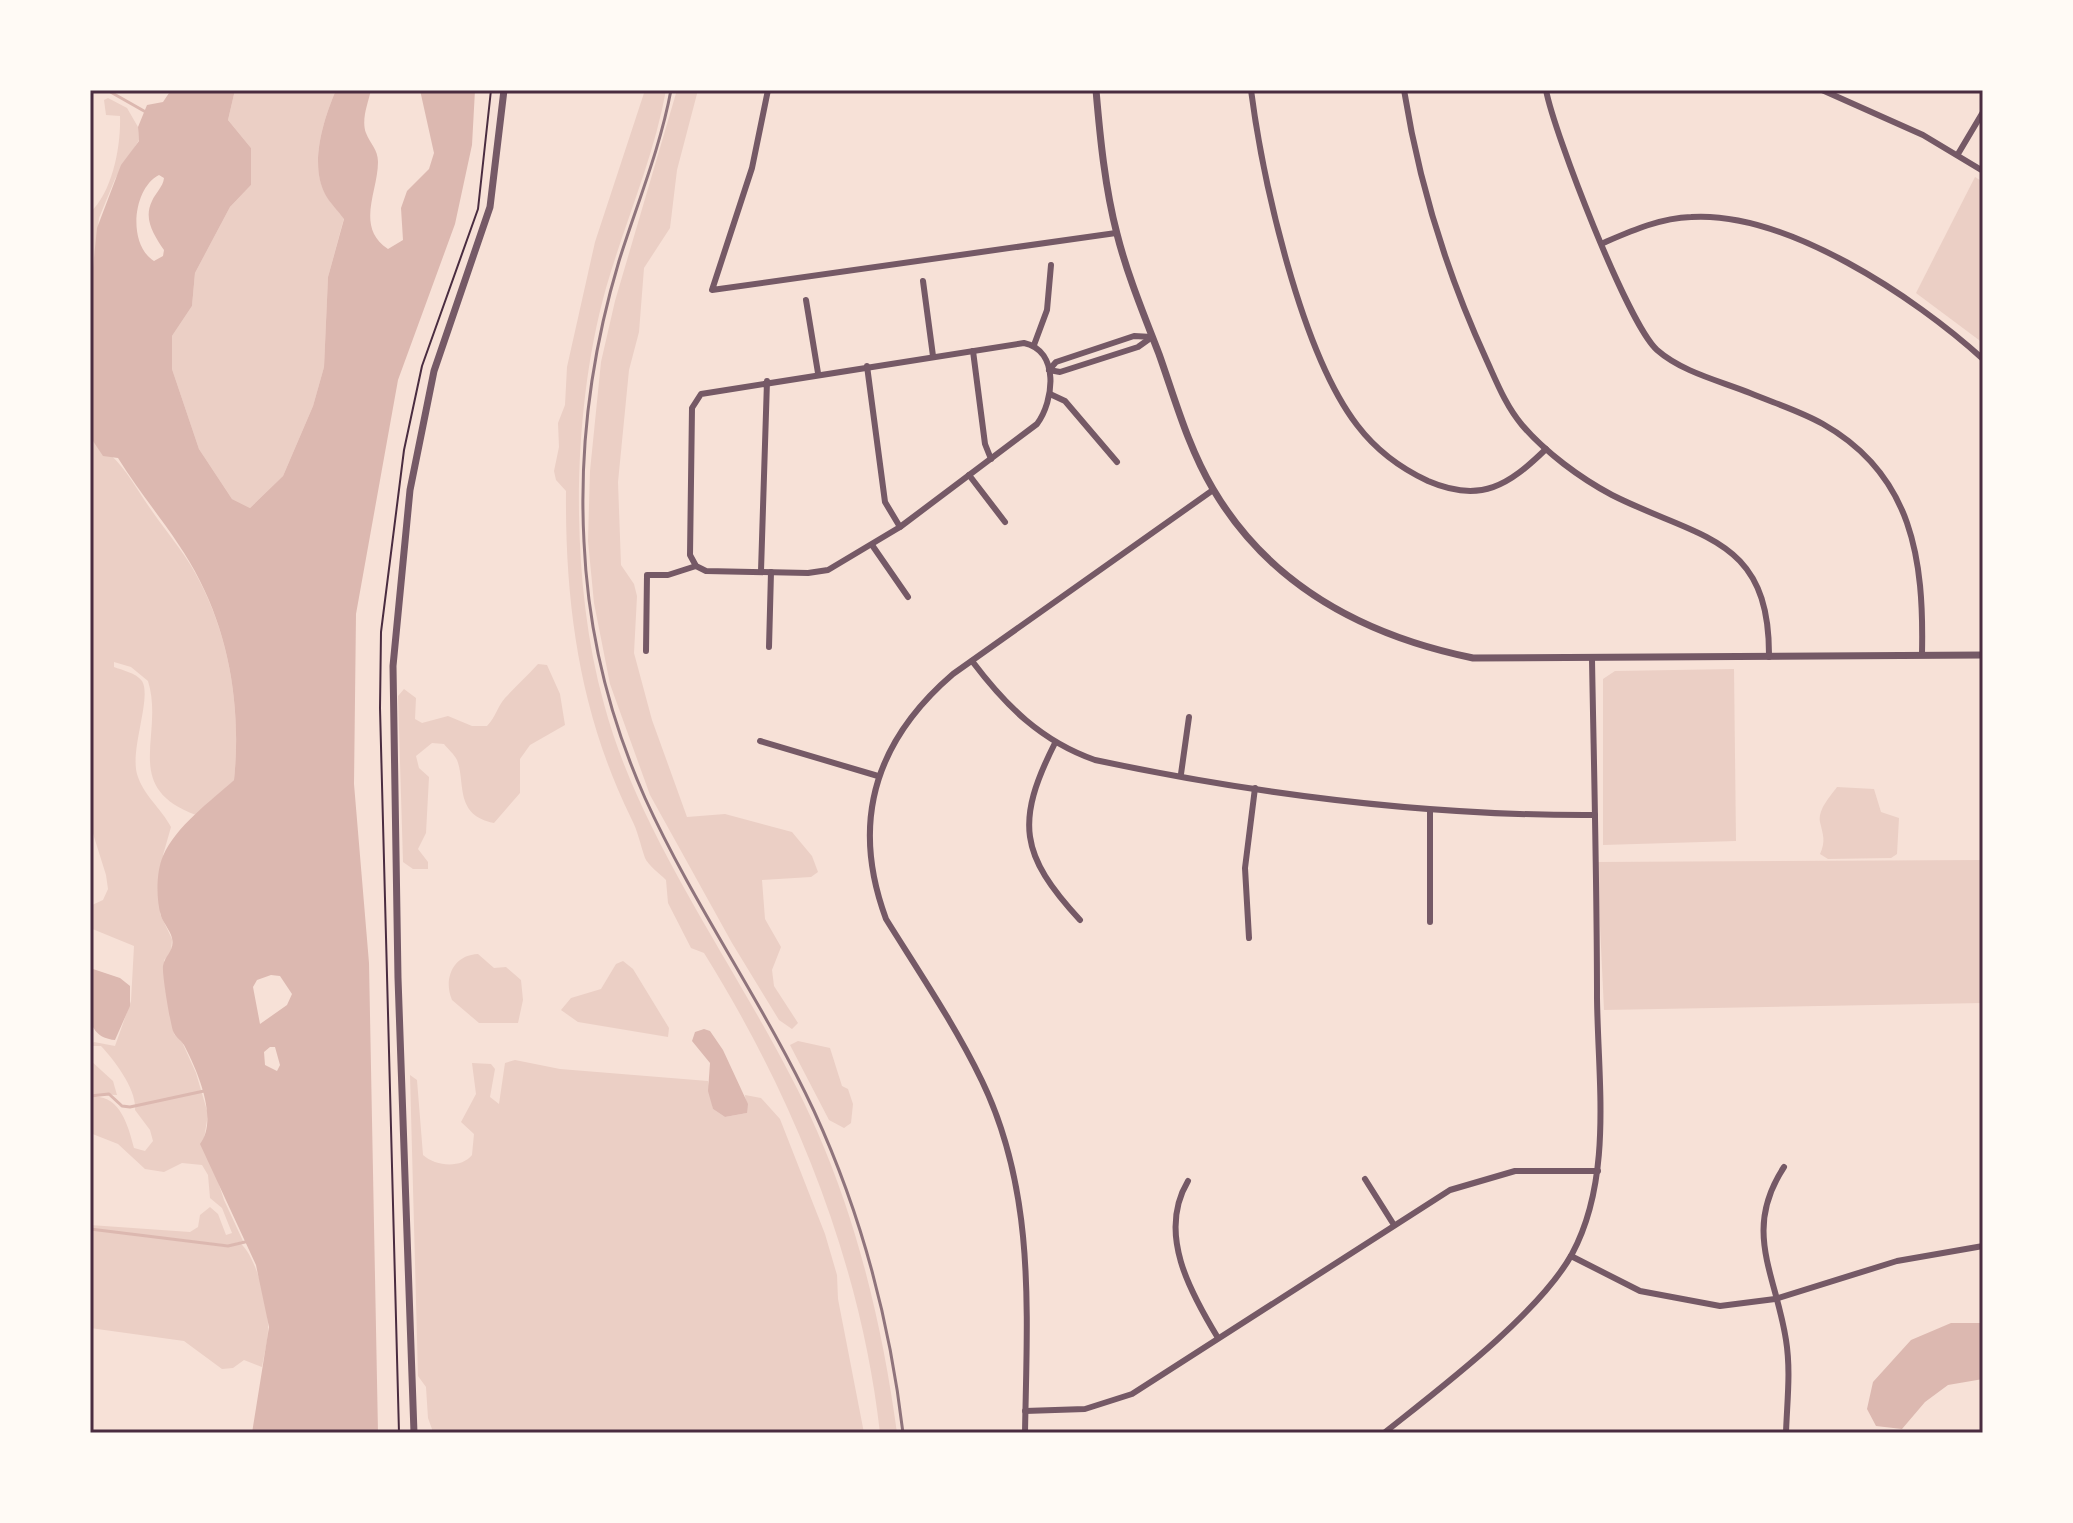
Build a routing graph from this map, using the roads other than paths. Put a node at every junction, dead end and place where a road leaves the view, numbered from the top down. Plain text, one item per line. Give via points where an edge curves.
1 (504, 90) edge
2 (768, 90) edge
3 (1096, 90) edge
4 (1251, 90) edge
5 (1404, 90) edge
6 (1546, 90) edge
7 (1822, 90) edge
8 (1983, 112) edge
9 (1958, 154) junction
10 (1983, 171) edge
11 (1116, 233) junction
12 (1603, 243) junction
13 (1051, 265) dead end
14 (923, 281) dead end
15 (806, 300) dead end
16 (1152, 337) junction
17 (1034, 345) junction
18 (973, 351) junction
19 (933, 356) junction
20 (1983, 359) edge
21 (867, 366) junction
22 (1049, 370) junction
23 (818, 373) junction
24 (767, 381) junction
25 (1050, 394) junction
26 (1546, 449) junction
27 (991, 459) junction
28 (1117, 462) dead end
29 (969, 475) junction
30 (1213, 490) junction
31 (1005, 522) dead end
32 (900, 527) junction
33 (872, 545) junction
34 (696, 566) junction
35 (761, 571) junction
36 (771, 572) junction
37 (908, 597) dead end
38 (769, 647) dead end
39 (646, 651) dead end
40 (1922, 654) junction
41 (1983, 655) edge
42 (1769, 657) junction
43 (1592, 659) junction
44 (972, 661) junction
45 (1189, 717) dead end
46 (760, 741) dead end
47 (1055, 743) junction
48 (1181, 774) junction
49 (878, 776) junction
50 (1255, 788) junction
51 (1430, 811) junction
52 (1595, 815) junction
53 (1080, 920) dead end
54 (1430, 922) dead end
55 (1249, 938) dead end
56 (1784, 1167) dead end
57 (1598, 1171) junction
58 (1365, 1179) dead end
59 (1188, 1181) dead end
60 (1394, 1225) junction
61 (1983, 1246) edge
62 (1571, 1256) junction
63 (1775, 1299) junction
64 (1218, 1338) junction
65 (1025, 1411) junction
66 (414, 1433) edge
67 (1025, 1433) edge
68 (1384, 1433) edge
69 (1786, 1433) edge

1 - 66 street via 490,207 434,371 413,477 393,666
2 - 11 street via 752,168 712,290
3 - 11 street
4 - 26 street via 1263,167 1293,278 1316,346 1356,424 1406,470 1464,491 1507,482
5 - 26 street via 1428,208 1478,341 1514,414
6 - 12 street via 1563,150
7 - 9 street
8 - 9 street
9 - 10 street
11 - 16 street
12 - 20 street via 1681,217 1765,227 1891,289
12 - 40 street via 1642,330 1660,353 1824,425 1881,475 1904,510 1916,549
13 - 17 street via 1047,310
14 - 19 street
15 - 23 street
16 - 22 street via 1134,336 1056,362
16 - 30 street
17 - 18 street
17 - 22 street
18 - 19 street
18 - 27 street
19 - 21 street
21 - 23 street
21 - 32 street via 885,502
22 - 25 street
23 - 24 street
24 - 34 street via 696,397 690,555
24 - 35 street
25 - 27 street via 1048,409 1037,424
25 - 28 street via 1065,401
26 - 42 street via 1613,495 1710,537 1738,557 1757,583 1768,623
27 - 29 street
29 - 31 street
29 - 32 street
30 - 43 street via 1281,571 1361,624 1473,658
30 - 44 street
32 - 33 street
33 - 36 street via 828,570
33 - 37 street
34 - 35 street via 706,571
34 - 39 street via 647,575
35 - 36 street
36 - 38 street
40 - 41 street
40 - 42 street
42 - 43 street
43 - 52 street
44 - 47 street via 1013,711
44 - 49 street via 916,708
45 - 48 street
46 - 49 street
47 - 48 street via 1095,760
47 - 53 street via 1034,786 1029,824 1043,876
48 - 50 street
49 - 65 street via 869,848 878,897 983,1083 1019,1193 1028,1275
50 - 51 street
50 - 55 street via 1245,868
51 - 52 street
51 - 54 street
52 - 57 street
56 - 63 street via 1764,1208 1764,1244
57 - 60 street via 1489,1176 1450,1190
57 - 62 street via 1589,1216
58 - 60 street
59 - 64 street via 1177,1199 1175,1219 1181,1268
60 - 64 street
61 - 63 street via 1849,1273
62 - 63 street via 1623,1284 1667,1298 1720,1306
62 - 68 street via 1497,1338
63 - 69 street via 1789,1365
64 - 65 street via 1148,1385 1108,1404
65 - 67 street

